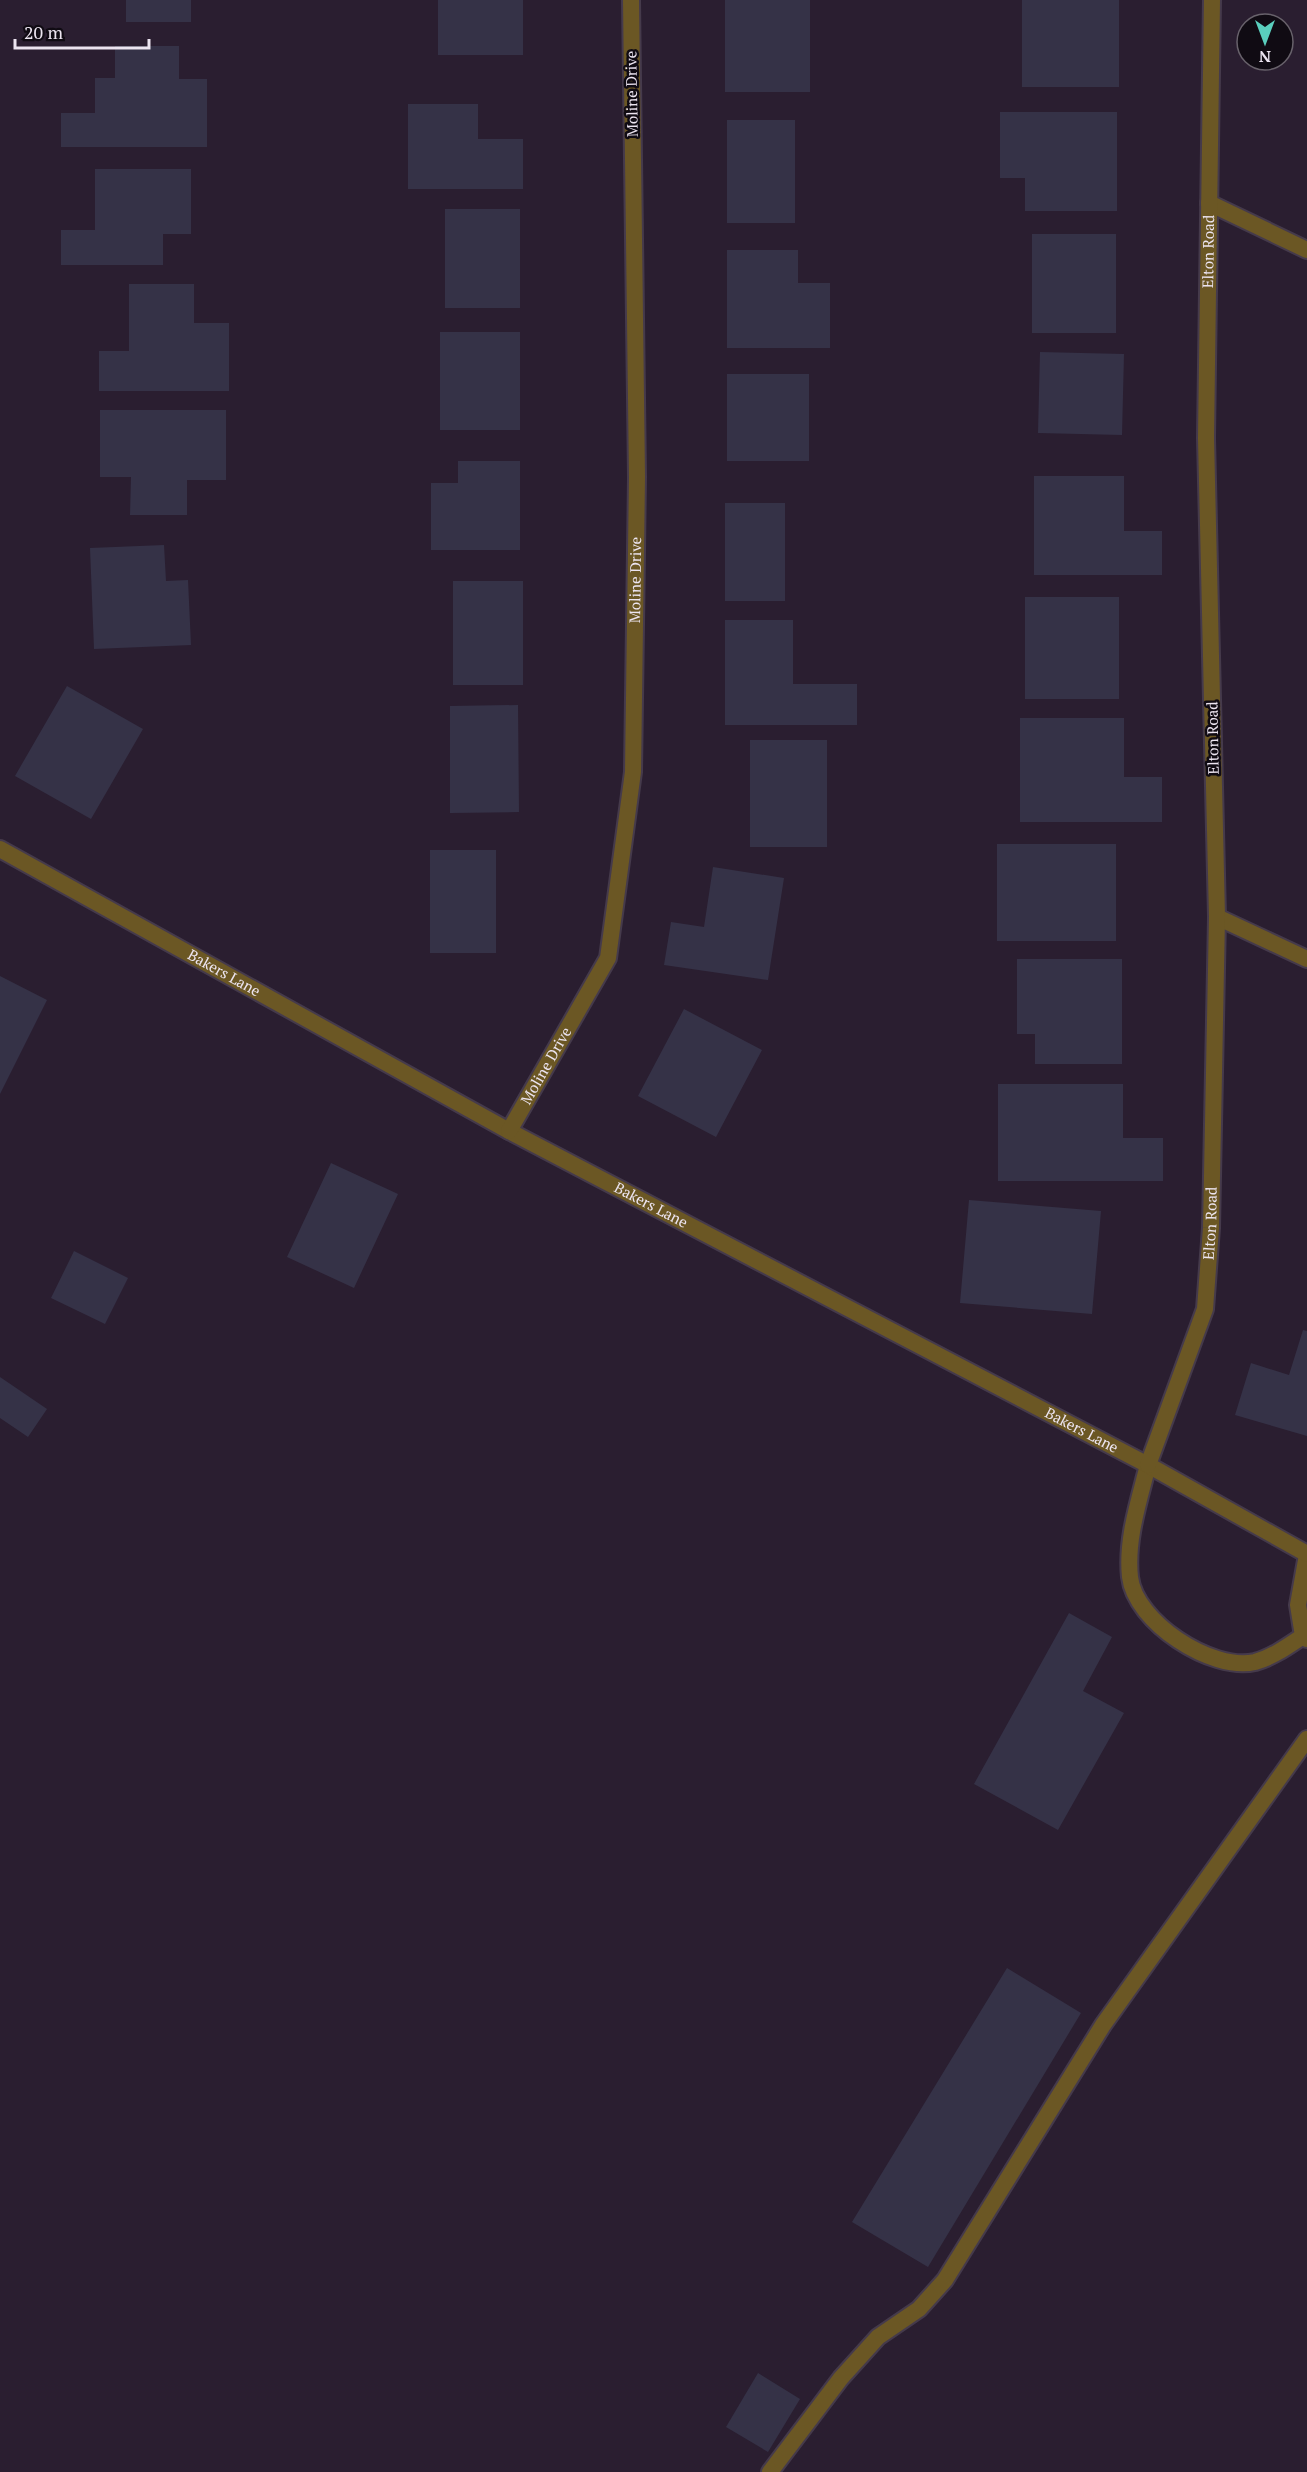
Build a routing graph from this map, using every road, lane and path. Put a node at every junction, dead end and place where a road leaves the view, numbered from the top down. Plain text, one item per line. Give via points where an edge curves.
1 (631, 0) edge
2 (1212, 0) edge
3 (1209, 203) junction
4 (1307, 250) edge
5 (0, 849) edge
6 (1217, 917) junction
7 (1307, 958) edge
8 (509, 1131) junction
9 (1148, 1465) junction
10 (1307, 1555) edge
11 (1305, 1638) edge
12 (1307, 1738) edge
13 (770, 2472) edge

1 - 8 street, Moline Drive via 637,477 633,772 608,958
2 - 3 street, Elton Road
3 - 4 street
3 - 6 street, Elton Road via 1206,438
5 - 8 street, Bakers Lane
6 - 7 street
6 - 9 street, Elton Road via 1211,1228 1204,1310
8 - 9 street, Bakers Lane
9 - 10 street, Bakers Lane
9 - 11 street, Elton Road via 1129,1543 1130,1579 1142,1609 1175,1640 1222,1660 1254,1662
10 - 11 street via 1298,1605
12 - 13 street via 1103,2025 945,2280 920,2309 878,2337 841,2378

